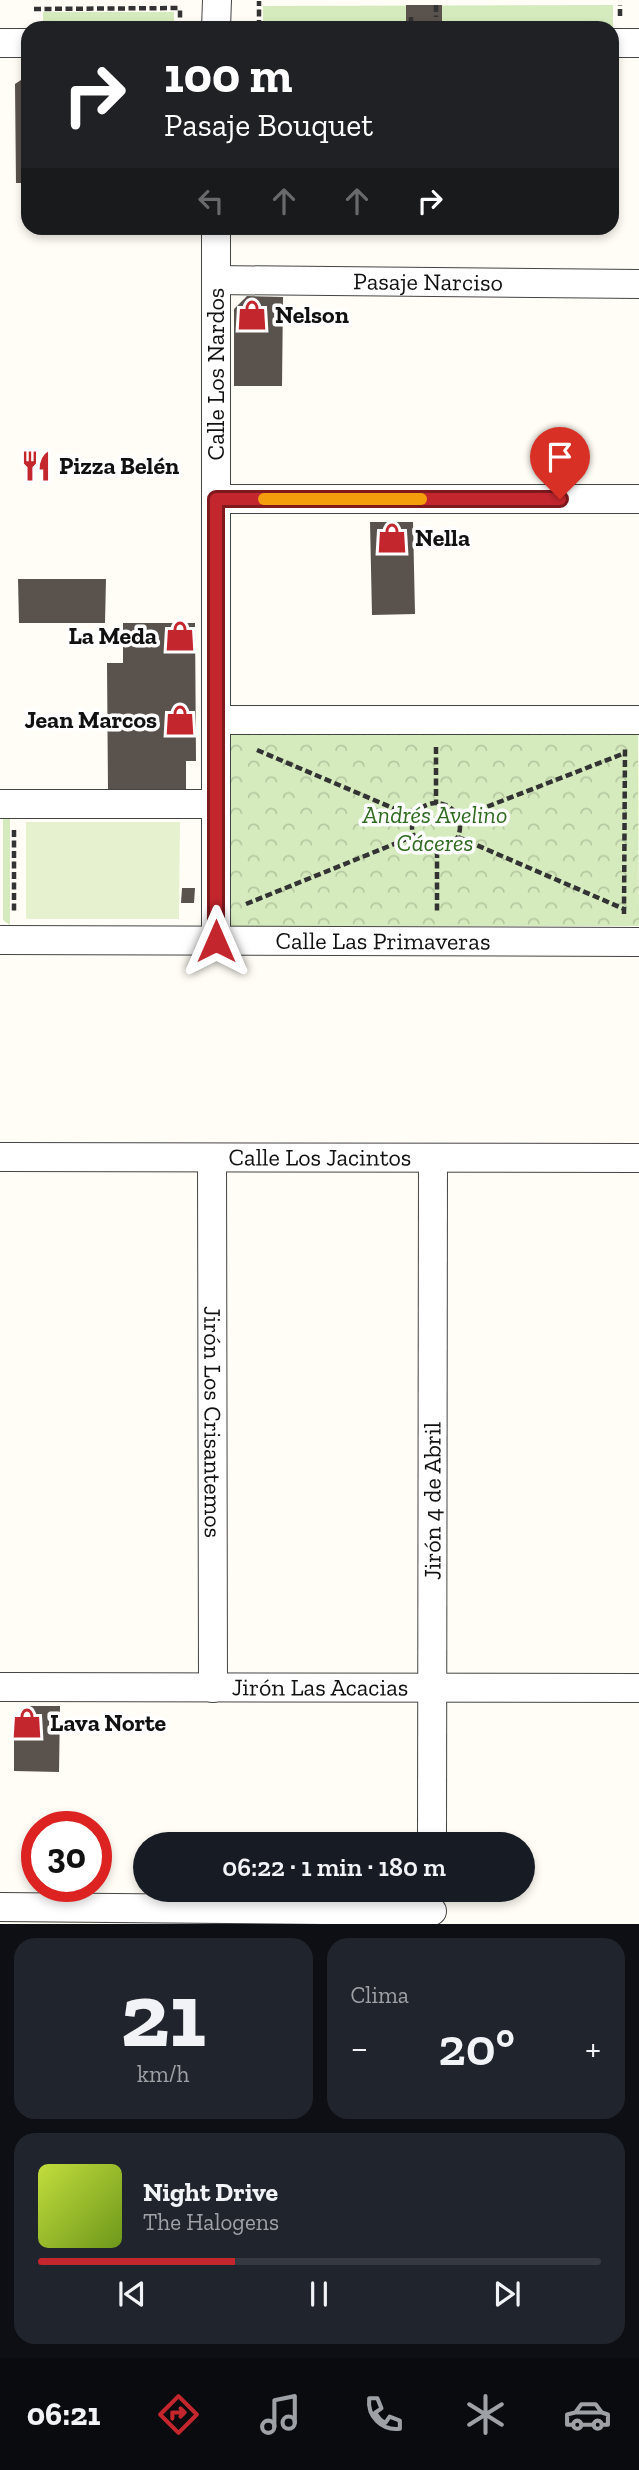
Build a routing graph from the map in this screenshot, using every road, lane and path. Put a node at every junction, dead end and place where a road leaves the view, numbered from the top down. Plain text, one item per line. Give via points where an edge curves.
1 (217, 0) edge
2 (259, 1) edge
3 (436, 5) dead end
4 (34, 9) dead end
5 (411, 17) dead end
6 (436, 18) dead end
7 (180, 21) edge
8 (216, 21) edge
9 (259, 21) edge
10 (411, 21) edge
11 (0, 43) edge
12 (21, 43) edge
13 (619, 43) edge
14 (639, 43) edge
15 (216, 235) edge
16 (216, 280) junction
17 (639, 284) edge
18 (216, 499) junction
19 (639, 499) edge
20 (216, 720) junction
21 (639, 720) edge
22 (247, 745) dead end
23 (436, 745) dead end
24 (625, 745) dead end
25 (625, 754) junction
26 (216, 804) junction
27 (436, 804) junction
28 (7, 814) edge
29 (414, 817) junction
30 (458, 818) junction
31 (414, 836) junction
32 (458, 837) junction
33 (437, 851) junction
34 (246, 904) dead end
35 (624, 909) junction
36 (14, 913) dead end
37 (437, 926) dead end
38 (631, 934) edge
39 (0, 940) edge
40 (216, 941) junction
41 (0, 1157) edge
42 (212, 1158) junction
43 (433, 1158) junction
44 (639, 1158) edge
45 (0, 1688) edge
46 (213, 1688) junction
47 (432, 1688) junction
48 (639, 1688) edge
49 (432, 1832) edge
50 (0, 1907) edge
51 (432, 1908) edge

1 - 8 street
2 - 9 path
3 - 6 path
4 - 7 path via 180,7
5 - 10 path
11 - 12 street
13 - 14 street
15 - 16 street, Calle Los Nardos
16 - 17 street, Pasaje Narciso
16 - 18 street, Calle Los Nardos
18 - 19 street
18 - 20 street, Calle Los Nardos
20 - 21 street
20 - 26 street, Calle Los Nardos
22 - 29 path
23 - 27 path
24 - 25 path
25 - 30 path
25 - 35 path
26 - 28 street
26 - 40 street, Calle Los Nardos
27 - 29 path via 423,807
27 - 30 path via 449,808
28 - 36 path
29 - 31 path
30 - 32 path
31 - 33 path via 423,847
31 - 34 path
32 - 33 path via 450,847
32 - 35 path
33 - 37 path
35 - 38 path
38 - 40 street, Calle Las Primaveras
39 - 40 street, Calle Las Primaveras
41 - 42 street, Calle Los Jacintos
42 - 43 street, Calle Los Jacintos
42 - 46 street, Jirón Los Crisantemos
43 - 44 street, Calle Los Jacintos
43 - 47 street, Jirón 4 de Abril
45 - 46 street, Jirón Las Acacias
46 - 47 street, Jirón Las Acacias
47 - 48 street, Jirón Las Acacias
47 - 49 street, Jirón 4 de Abril
50 - 51 street

